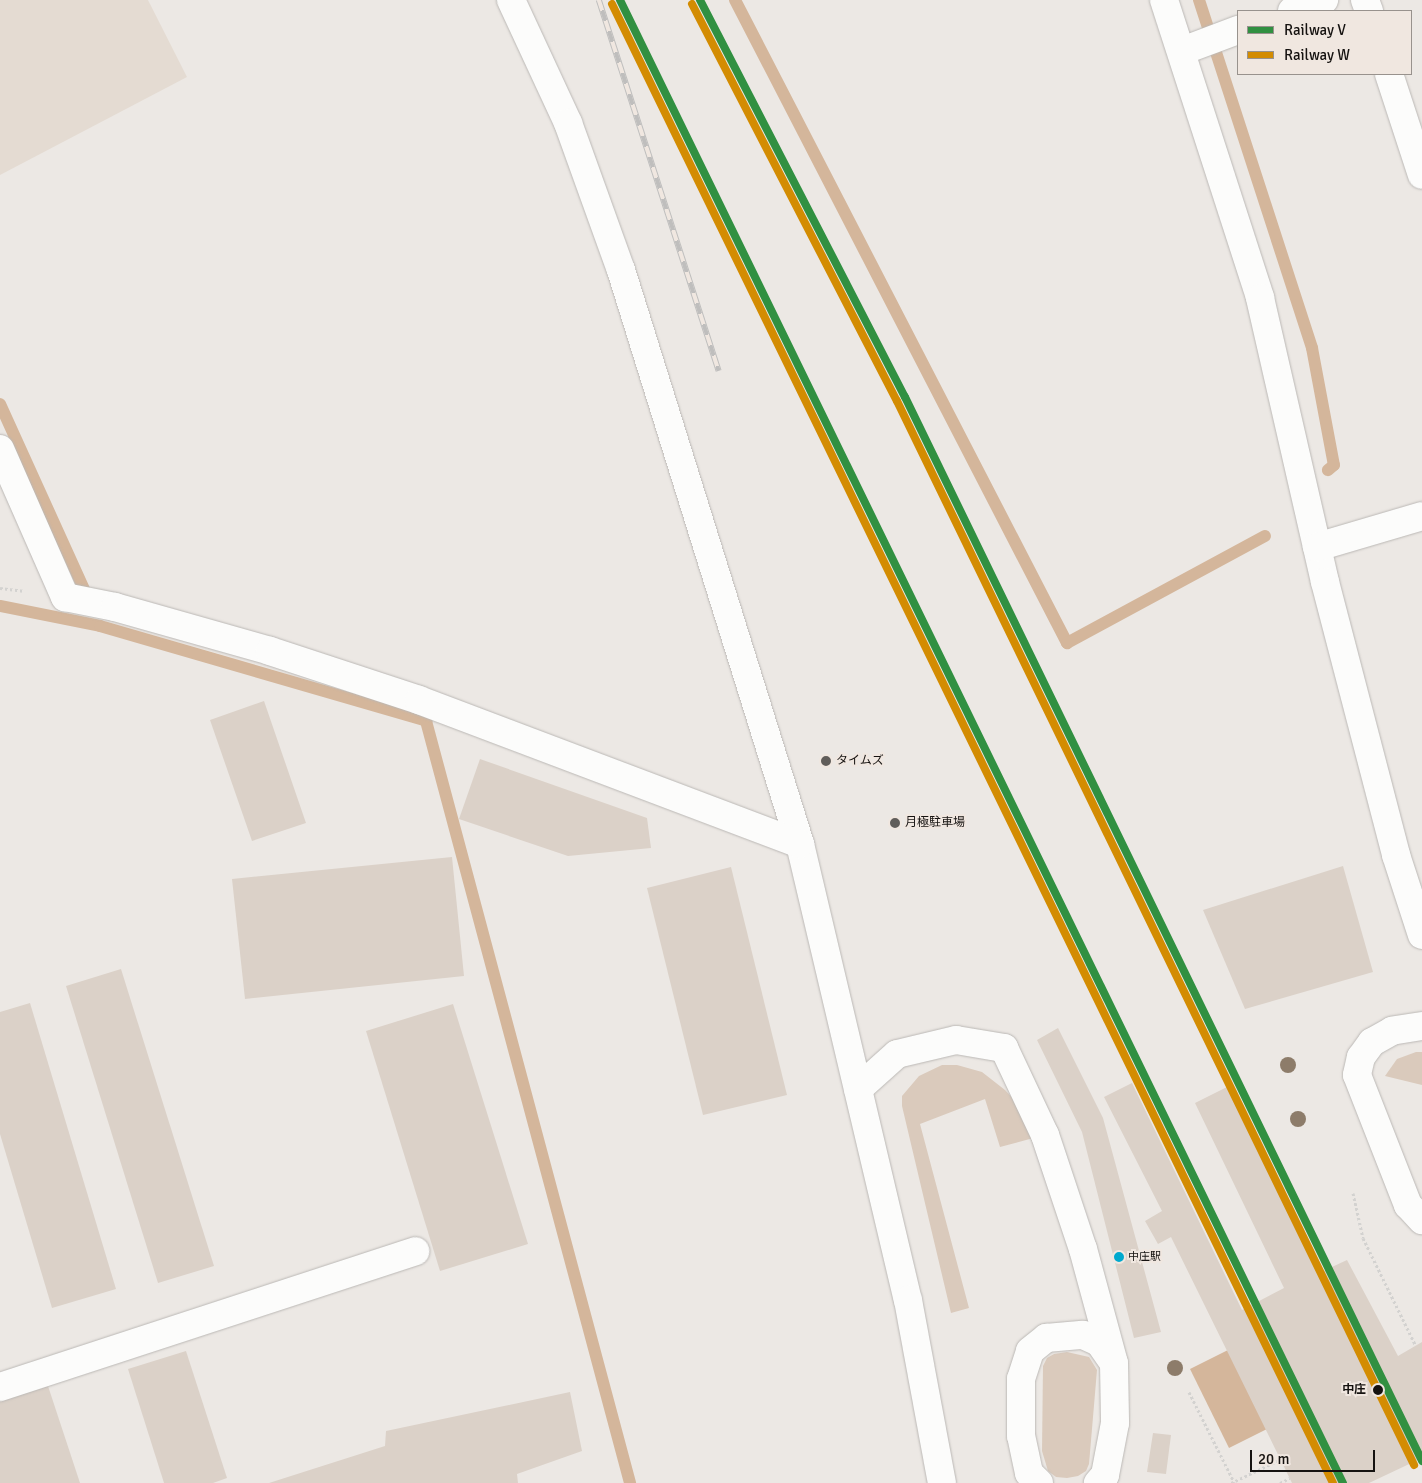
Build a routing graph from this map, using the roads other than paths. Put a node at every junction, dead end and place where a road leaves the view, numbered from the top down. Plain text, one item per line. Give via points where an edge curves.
1 (512, 0) edge
2 (1164, 0) edge
3 (1324, 0) edge
4 (1295, 10) edge
5 (1233, 32) edge
6 (1191, 47) junction
7 (1389, 75) edge
8 (1422, 174) edge
9 (0, 449) edge
10 (1422, 516) edge
11 (1317, 547) junction
12 (800, 844) junction
13 (1422, 935) edge
14 (1422, 1026) edge
15 (858, 1089) junction
16 (1422, 1220) edge
17 (416, 1251) dead end
18 (1114, 1363) junction
19 (0, 1387) edge
20 (942, 1483) edge
21 (1040, 1483) edge
22 (1098, 1483) edge

1 - 12 street via 568,123 622,270
2 - 6 street
3 - 4 street
5 - 6 street
6 - 11 street via 1260,298
7 - 8 street
9 - 12 street via 65,597 270,651 419,700
10 - 11 street
11 - 13 street via 1396,856
12 - 15 street
14 - 16 street via 1392,1031 1372,1042 1361,1057 1357,1075 1408,1205
15 - 18 street via 897,1054 956,1040 1004,1048 1045,1134 1082,1248
15 - 20 street via 908,1300
17 - 19 street
18 - 21 street via 1099,1342 1083,1335 1046,1338 1030,1351 1022,1379 1021,1436 1030,1474
18 - 22 street via 1115,1423 1105,1474

